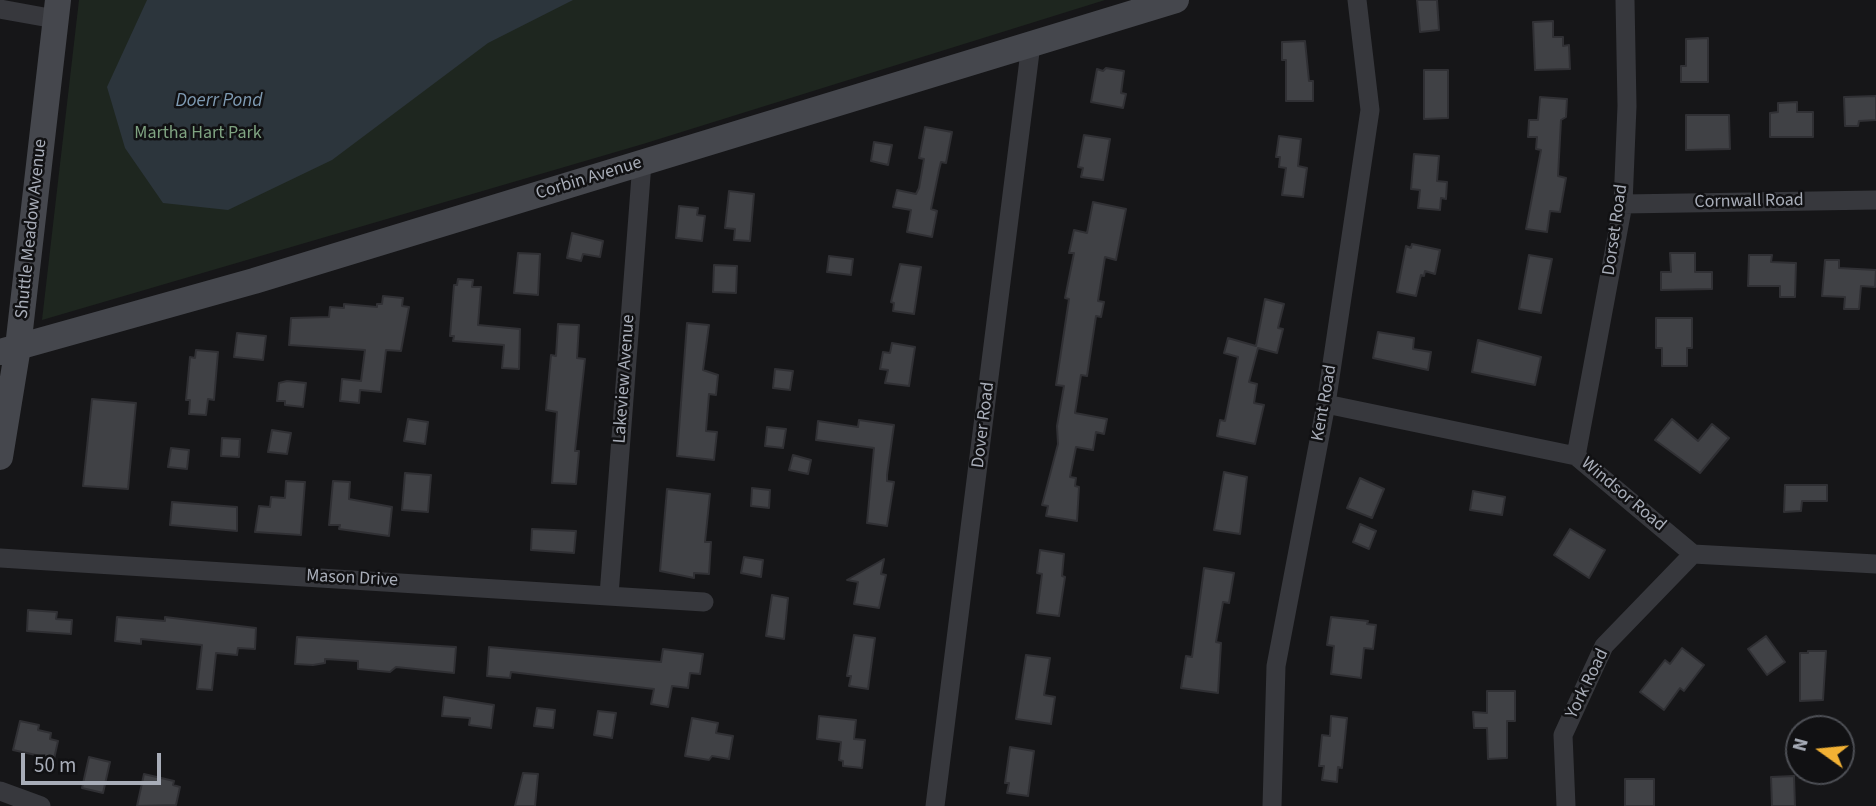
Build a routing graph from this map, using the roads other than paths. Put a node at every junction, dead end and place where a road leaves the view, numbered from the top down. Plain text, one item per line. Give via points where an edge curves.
1 (1176, 0) edge
2 (1357, 0) edge
3 (1625, 0) edge
4 (0, 9) edge
5 (57, 10) edge
6 (1031, 44) junction
7 (642, 163) junction
8 (1876, 200) edge
9 (1623, 204) junction
10 (9, 349) edge
11 (1326, 404) junction
12 (1576, 456) junction
13 (0, 457) edge
14 (1693, 554) junction
15 (0, 558) edge
16 (1876, 564) edge
17 (609, 595) junction
18 (704, 602) dead end
19 (0, 791) edge
20 (41, 806) edge
21 (935, 806) edge
22 (1272, 806) edge
23 (1566, 806) edge

1 - 6 main road, Corbin Avenue
2 - 11 street, Kent Road via 1370,110
3 - 9 street, Dorset Road
4 - 5 street
5 - 10 main road, Shuttle Meadow Avenue
6 - 7 main road, Corbin Avenue
6 - 21 street, Dover Road
7 - 10 main road, Corbin Avenue via 254,281
7 - 17 street, Lakeview Avenue
8 - 9 street, Cornwall Road
9 - 12 street, Dorset Road
10 - 13 main road, Shuttle Meadow Avenue
11 - 12 street, Windsor Road
11 - 22 street, Kent Road via 1276,666
12 - 14 street, Windsor Road
14 - 16 street
14 - 23 street, York Road via 1604,646 1563,735
15 - 17 street, Mason Drive
17 - 18 street, Mason Drive
19 - 20 street

